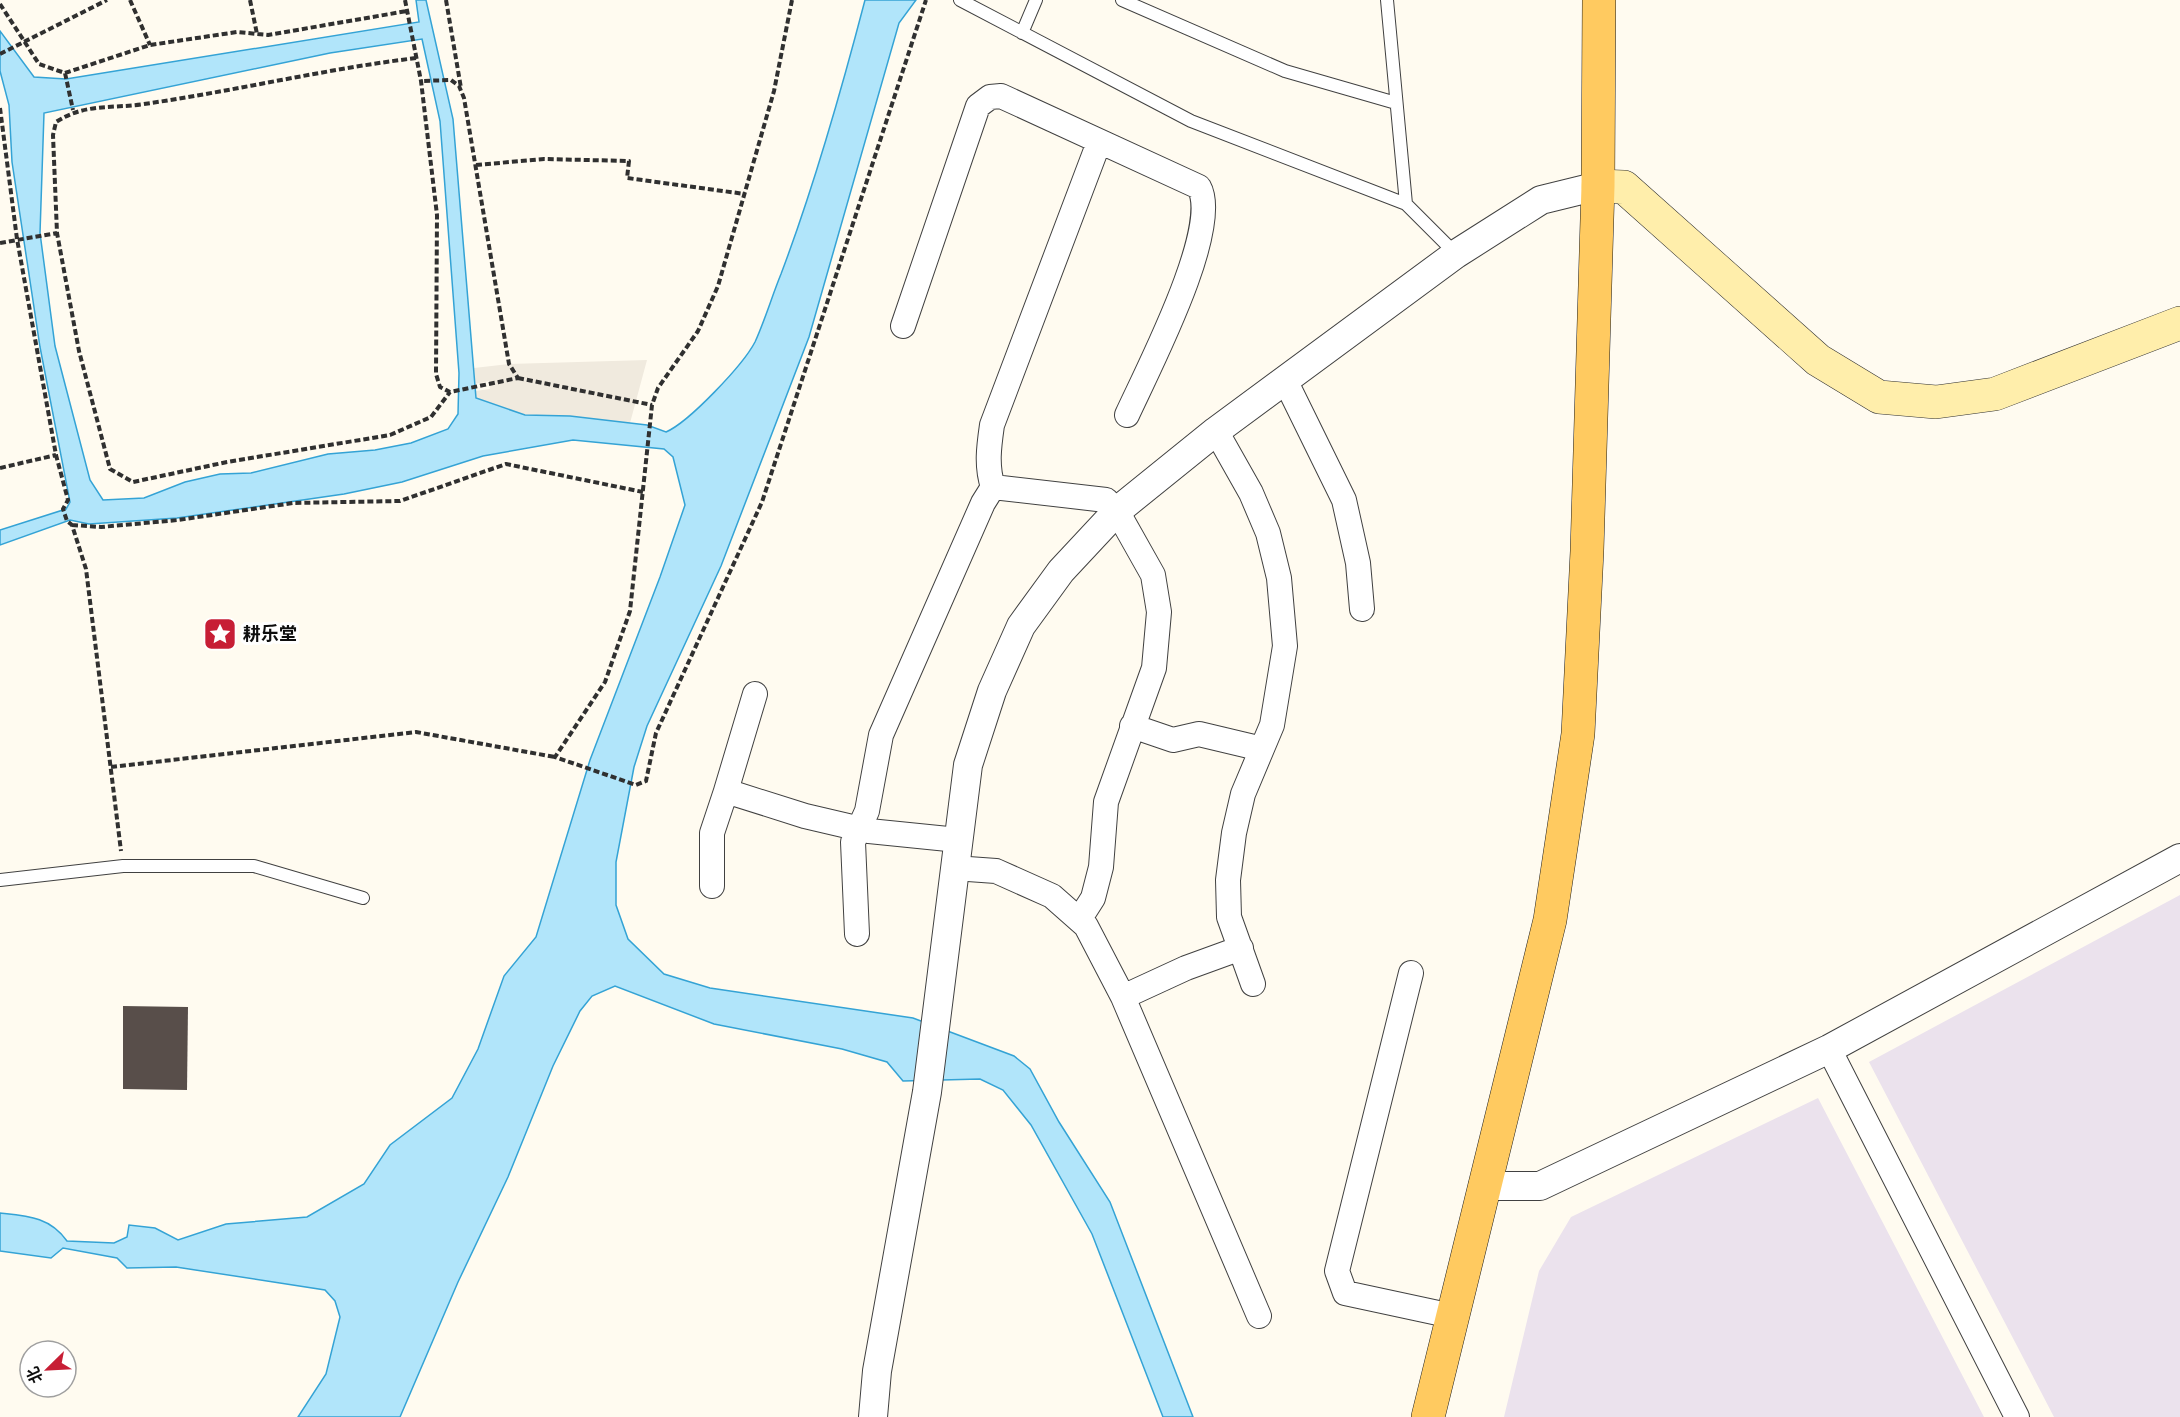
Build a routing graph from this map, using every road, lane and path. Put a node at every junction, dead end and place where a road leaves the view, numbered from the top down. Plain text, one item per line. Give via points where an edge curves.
1 (106, 0) edge
2 (129, 0) edge
3 (249, 0) edge
4 (405, 0) edge
5 (447, 0) edge
6 (792, 0) edge
7 (926, 0) edge
8 (960, 0) edge
9 (1036, 0) edge
10 (1122, 0) edge
11 (1387, 0) edge
12 (1599, 0) edge
13 (0, 4) edge
14 (406, 11) junction
15 (1022, 33) junction
16 (257, 34) junction
17 (25, 41) junction
18 (150, 45) junction
19 (0, 54) edge
20 (417, 58) junction
21 (65, 73) junction
22 (421, 81) junction
23 (461, 92) junction
24 (1396, 103) junction
25 (0, 108) edge
26 (73, 111) junction
27 (1099, 142) junction
28 (476, 165) junction
29 (1598, 186) junction
30 (745, 195) junction
31 (1406, 204) junction
32 (57, 233) junction
33 (17, 239) junction
34 (0, 243) edge
35 (1456, 254) junction
36 (2180, 323) edge
37 (903, 326) dead end
38 (518, 378) junction
39 (1286, 382) junction
40 (450, 392) junction
41 (651, 405) junction
42 (1127, 415) dead end
43 (1216, 431) junction
44 (56, 455) junction
45 (0, 468) edge
46 (993, 487) junction
47 (643, 492) junction
48 (1117, 511) junction
49 (72, 525) junction
50 (1362, 609) dead end
51 (755, 694) dead end
52 (1132, 726) junction
53 (1262, 749) junction
54 (555, 757) junction
55 (111, 767) junction
56 (726, 791) junction
57 (859, 829) junction
58 (956, 854) junction
59 (2180, 858) edge
60 (123, 866) junction
61 (0, 880) edge
62 (712, 886) dead end
63 (363, 898) dead end
64 (1079, 920) junction
65 (856, 934) dead end
66 (1240, 948) junction
67 (1411, 973) dead end
68 (1253, 984) dead end
69 (1123, 997) junction
70 (1830, 1049) junction
71 (1484, 1186) junction
72 (1260, 1316) dead end
73 (1452, 1316) junction
74 (873, 1417) edge
75 (1428, 1417) edge
76 (2017, 1417) edge

1 - 17 path
2 - 18 path
3 - 16 path
4 - 14 path
5 - 23 path
6 - 30 path via 774,91
7 - 54 path via 762,502 656,733 646,781 636,785
8 - 15 lane
9 - 15 lane
10 - 24 lane via 1285,71
11 - 24 lane
12 - 29 main road
13 - 17 path
14 - 16 path
14 - 20 path
15 - 31 lane via 1191,121
16 - 18 path via 237,32
17 - 19 path
17 - 21 path via 39,63
18 - 21 path
20 - 22 path
20 - 26 path via 357,65 143,104
21 - 26 path
22 - 23 path via 451,80
22 - 40 path via 437,215 436,374 440,387
23 - 28 path
24 - 31 lane
25 - 33 path
26 - 32 path via 56,122 53,135
27 - 37 street via 1001,96 990,97 978,106
27 - 42 street via 1199,187 1204,196 1202,231 1183,289
27 - 46 street via 992,425 988,454
28 - 30 path via 544,159 629,161 627,178
28 - 38 path via 509,364
29 - 35 street via 1541,200
29 - 36 main road via 1624,188 1818,360 1879,397 1936,402 1995,394
29 - 71 main road via 1578,734 1550,920
30 - 41 path via 718,286 702,322
31 - 35 lane
32 - 33 path
32 - 40 path via 79,351 110,469 133,482 390,435 431,417
33 - 34 path
33 - 44 path
35 - 39 street
38 - 40 path
38 - 41 path
39 - 43 street
39 - 50 street via 1344,500 1358,562
41 - 47 path
43 - 48 street
43 - 53 street via 1251,493 1268,533 1279,578 1285,646 1272,725
44 - 45 path
44 - 49 path via 68,500 63,509
46 - 48 street via 1106,500
46 - 57 street via 881,735 867,811
47 - 49 path via 506,464 400,501 293,503 178,520 101,527
47 - 54 path via 630,611 605,682
48 - 52 street via 1153,575 1159,612 1154,668
48 - 58 street via 1061,571 1021,626 992,692 968,765
49 - 55 path via 86,569
51 - 56 street
52 - 53 street via 1173,740 1199,734
52 - 64 street via 1106,802 1101,867 1094,898
53 - 66 street via 1243,794 1228,880 1229,917
54 - 55 path via 416,732
55 - 60 path
56 - 57 street
56 - 62 street via 712,833
57 - 58 street
57 - 65 street via 853,842
58 - 64 street via 1052,896
58 - 74 street via 927,1092
59 - 70 street
60 - 61 lane
60 - 63 lane via 254,866
64 - 69 street via 1086,926
66 - 68 street
66 - 69 street
67 - 73 street via 1337,1271 1345,1293
69 - 72 street
70 - 71 street via 1540,1186
70 - 76 street
71 - 73 main road
73 - 75 main road

